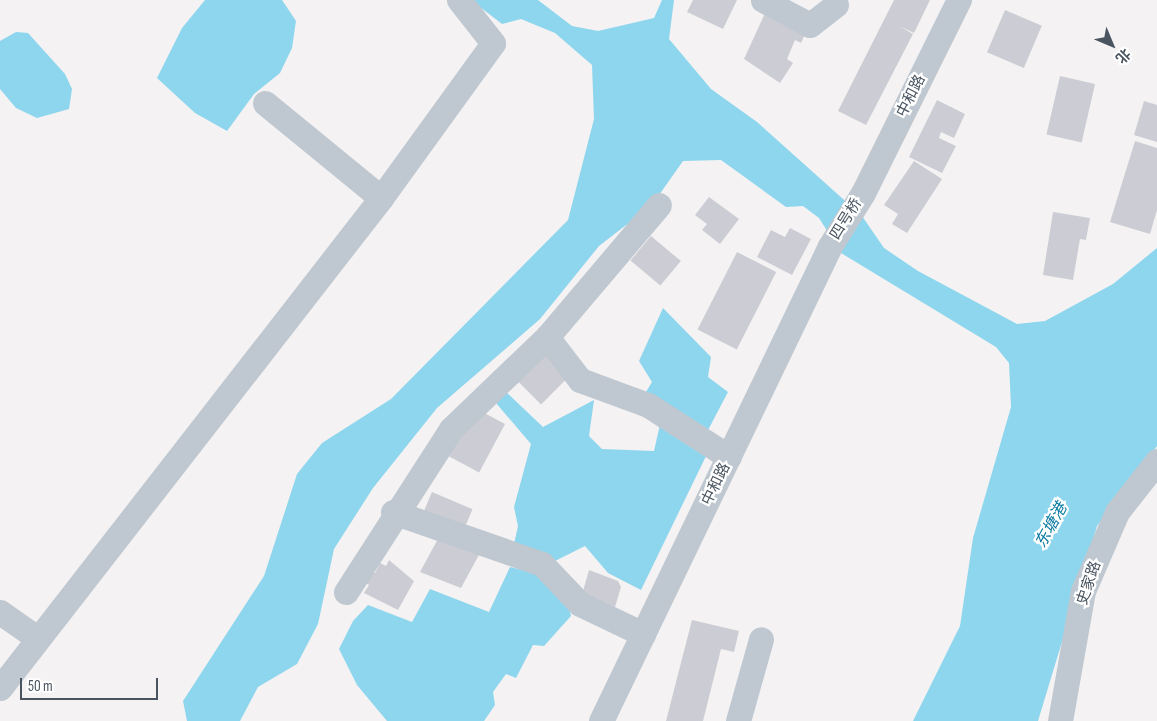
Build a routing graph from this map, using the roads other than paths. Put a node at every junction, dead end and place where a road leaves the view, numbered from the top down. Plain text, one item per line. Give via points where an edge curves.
1 (459, 0) edge
2 (763, 0) edge
3 (959, 0) edge
4 (836, 4) dead end
5 (266, 103) dead end
6 (863, 193) joint
7 (381, 198) junction
8 (659, 205) dead end
9 (830, 246) joint
10 (547, 337) junction
11 (729, 457) junction
12 (1157, 461) edge
13 (393, 512) junction
14 (346, 592) dead end
15 (0, 612) edge
16 (643, 634) junction
17 (37, 638) junction
18 (761, 639) dead end
19 (0, 688) edge
20 (601, 721) edge
21 (738, 721) edge
22 (1060, 721) edge

1 - 7 street via 493,43
2 - 4 street via 810,25
3 - 6 street, 中和路
5 - 7 street
6 - 9 street, 四号桥
7 - 17 street
8 - 10 street
9 - 11 street, 中和路
10 - 11 street via 580,380 648,405
10 - 13 street via 451,429
11 - 16 street, 中和路
12 - 22 street, 史家路 via 1117,512 1083,592
13 - 14 street
13 - 16 street via 542,564 580,604
15 - 17 street
16 - 20 street, 中和路
17 - 19 street
18 - 21 street

